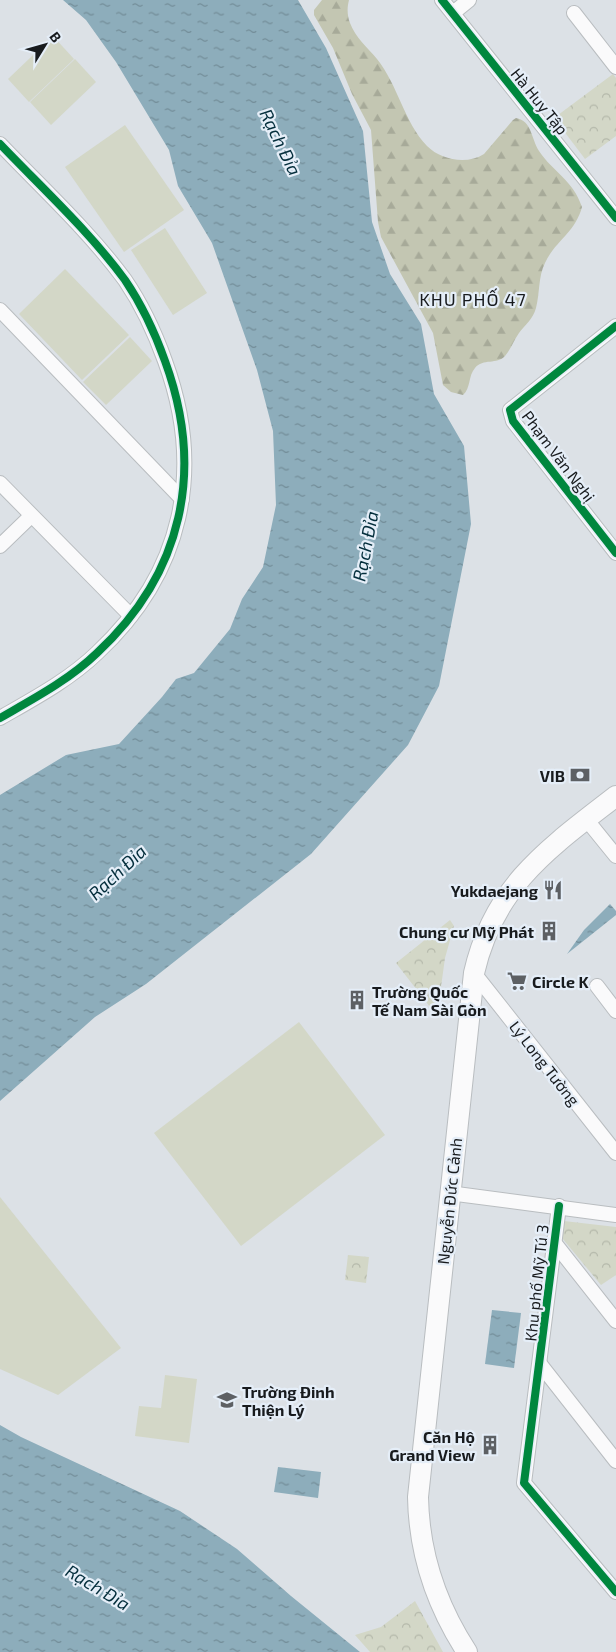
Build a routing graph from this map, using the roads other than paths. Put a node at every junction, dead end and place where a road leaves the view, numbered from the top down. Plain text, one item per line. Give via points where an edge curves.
1 (442, 0) edge
2 (469, 0) edge
3 (452, 13) junction
4 (574, 13) dead end
5 (616, 67) edge
6 (0, 144) edge
7 (616, 218) edge
8 (0, 310) edge
9 (616, 326) edge
10 (0, 483) edge
11 (182, 499) junction
12 (31, 516) junction
13 (0, 546) edge
14 (616, 553) edge
15 (131, 616) junction
16 (0, 718) edge
17 (616, 796) edge
18 (586, 819) junction
19 (616, 856) edge
20 (474, 973) junction
21 (596, 986) dead end
22 (616, 1011) edge
23 (616, 1153) edge
24 (449, 1193) junction
25 (559, 1206) junction
26 (616, 1215) edge
27 (553, 1241) junction
28 (616, 1321) edge
29 (540, 1364) junction
30 (616, 1461) edge
31 (616, 1592) edge
32 (467, 1652) edge

1 - 3 street, Hà Huy Tập
2 - 3 street
3 - 7 street, Hà Huy Tập
4 - 5 street
6 - 11 street via 104,254 144,312 173,381 181,418 186,456
8 - 11 street
9 - 14 street, Phạm Văn Nghị via 510,410 513,421
10 - 12 street
11 - 15 street via 176,532 164,561
12 - 13 street
12 - 15 street
15 - 16 street via 97,653 66,678
17 - 18 main road, Nguyễn Đức Cảnh
18 - 19 street
18 - 20 main road, Nguyễn Đức Cảnh via 531,865 511,891 488,929
20 - 23 street, Lý Long Tường
20 - 24 main road, Nguyễn Đức Cảnh
21 - 22 street
24 - 25 street
24 - 32 main road, Nguyễn Đức Cảnh via 419,1474 418,1516 424,1554 437,1595
25 - 26 street
25 - 27 street, Khu phố Mỹ Tú 3
27 - 28 street
27 - 29 street, Khu phố Mỹ Tú 3
29 - 30 street, Khu phố Mỹ Tú 3
29 - 31 street via 524,1483

